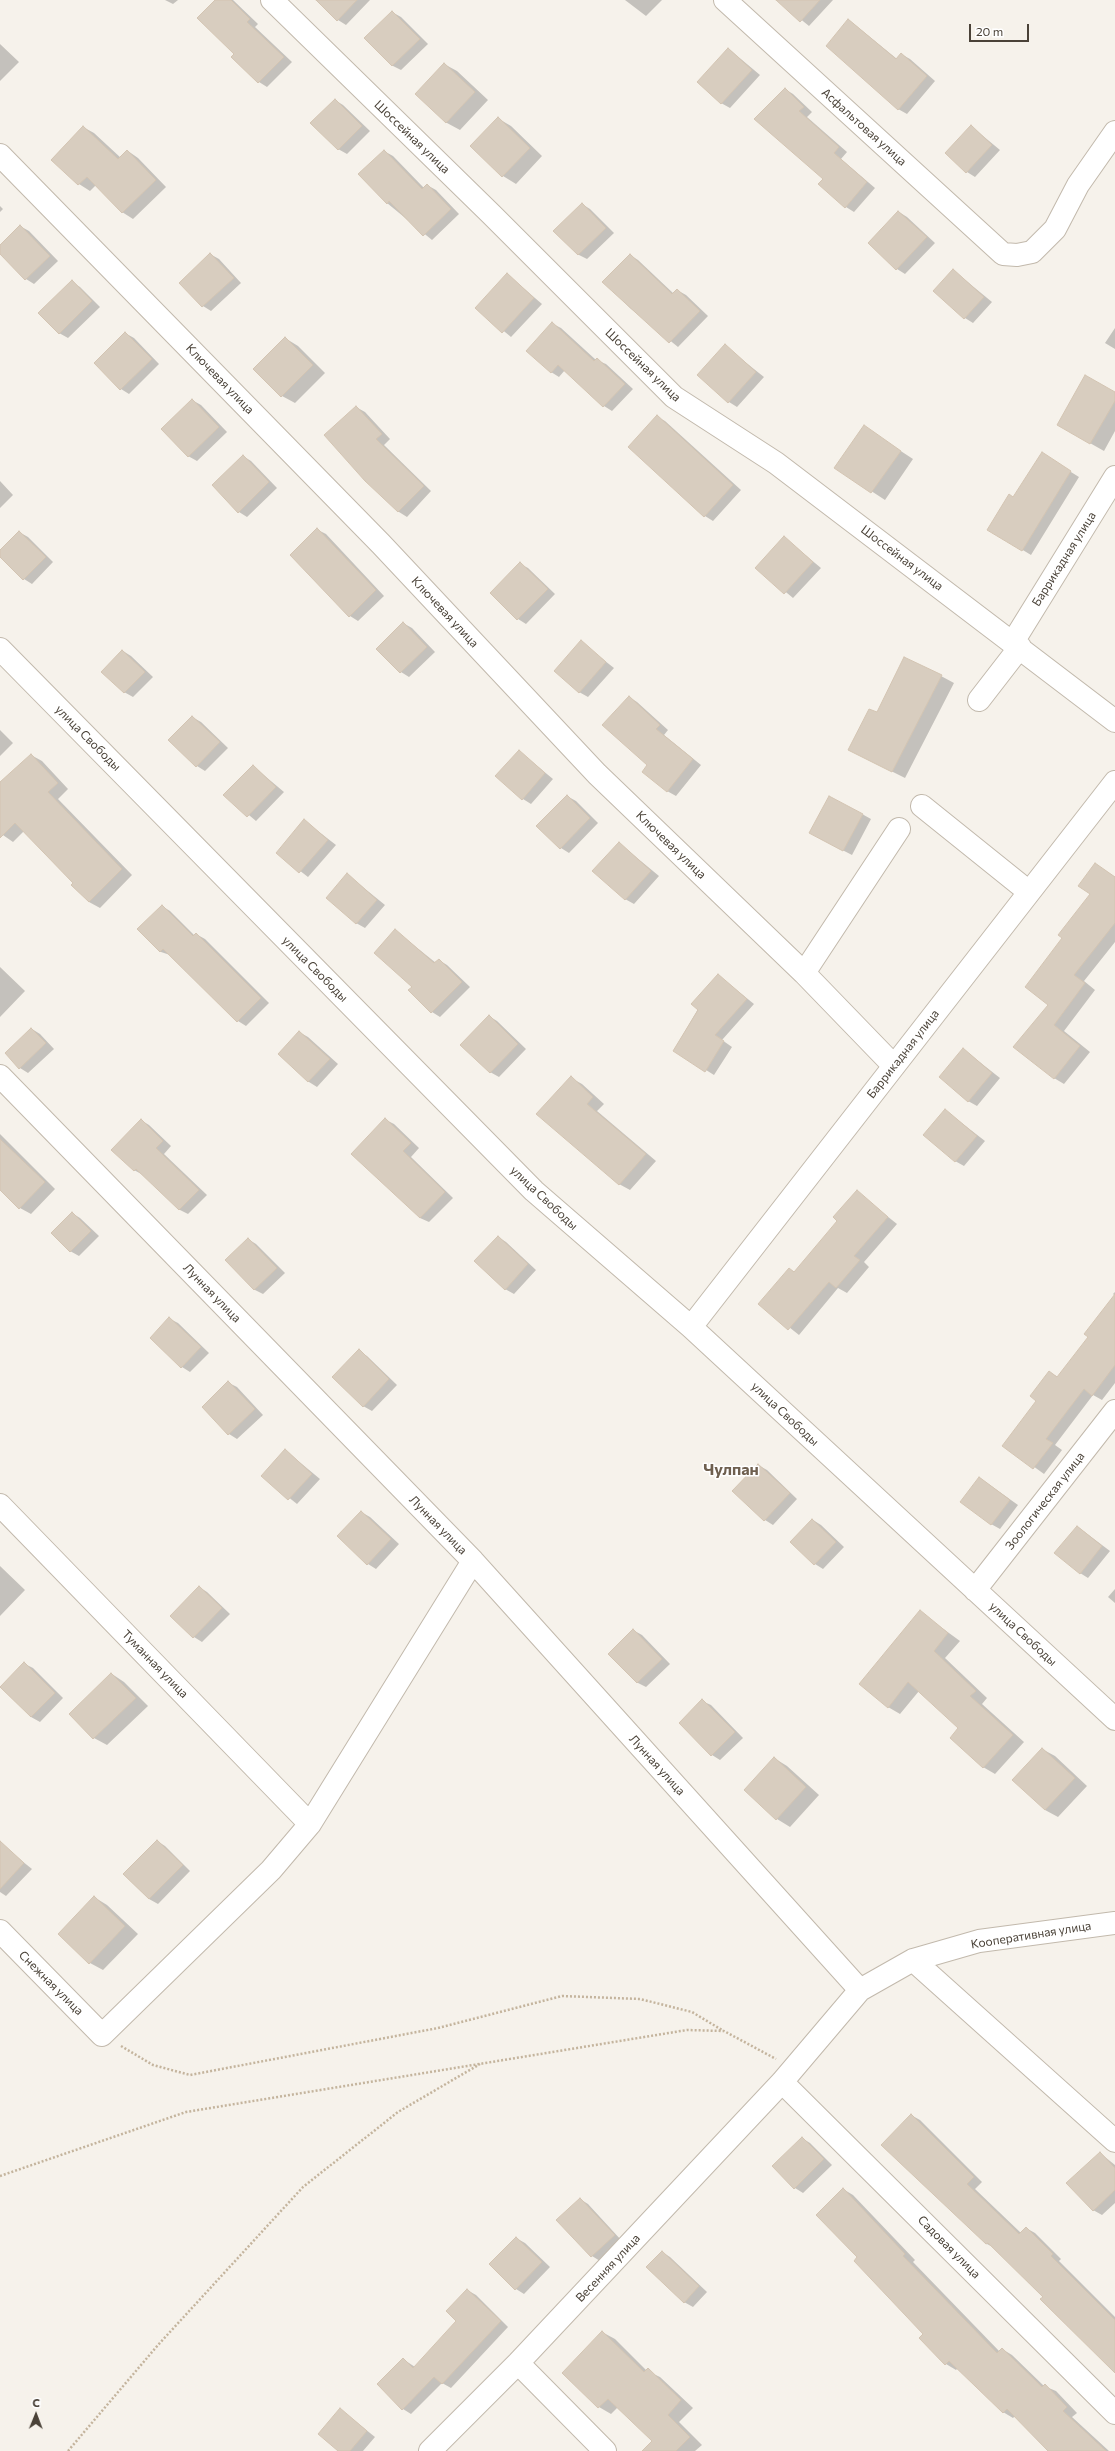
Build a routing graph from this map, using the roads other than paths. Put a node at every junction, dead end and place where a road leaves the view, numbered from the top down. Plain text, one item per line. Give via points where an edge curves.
1 (272, 0) edge
2 (725, 0) edge
3 (1115, 132) edge
4 (0, 155) edge
5 (1115, 477) edge
6 (1017, 645) junction
7 (0, 649) edge
8 (979, 700) dead end
9 (1115, 721) edge
10 (1115, 782) edge
11 (922, 806) dead end
12 (899, 829) dead end
13 (1029, 892) junction
14 (804, 973) junction
15 (894, 1066) junction
16 (0, 1076) edge
17 (691, 1327) junction
18 (1115, 1411) edge
19 (0, 1505) edge
20 (473, 1561) junction
21 (975, 1590) junction
22 (1115, 1719) edge
23 (310, 1824) junction
24 (1115, 1923) edge
25 (0, 1931) edge
26 (912, 1960) junction
27 (860, 1990) junction
28 (788, 2075) junction
29 (1115, 2141) edge
30 (518, 2364) junction
31 (1115, 2413) edge
32 (430, 2451) edge
33 (605, 2451) edge

1 - 6 street, Шоссейная улица via 674,397 776,463
2 - 3 street, Асфальтовая улица via 1003,254 1032,252 1055,229 1078,185
4 - 14 street, Ключевая улица via 381,544 597,774
5 - 6 street, Баррикадная улица
6 - 8 street, Баррикадная улица
6 - 9 street, Шоссейная улица
7 - 17 street, улица Свободы via 534,1192
10 - 13 street, Баррикадная улица
11 - 13 street
12 - 14 street
13 - 15 street, Баррикадная улица
14 - 15 street, Ключевая улица
15 - 17 street, Баррикадная улица
16 - 20 street, Лунная улица
17 - 21 street, улица Свободы
18 - 21 street, Зоологическая улица
19 - 23 street, Туманная улица
20 - 23 street
20 - 27 street, Лунная улица
21 - 22 street, улица Свободы
23 - 25 street, Снежная улица via 271,1870 102,2035
24 - 26 street, Кооперативная улица via 979,1941
26 - 27 street, Кооперативная улица
26 - 29 street
27 - 28 street, Кооперативная улица
28 - 30 street, Весенняя улица
28 - 31 street, Садовая улица
30 - 32 street, Весенняя улица
30 - 33 street

